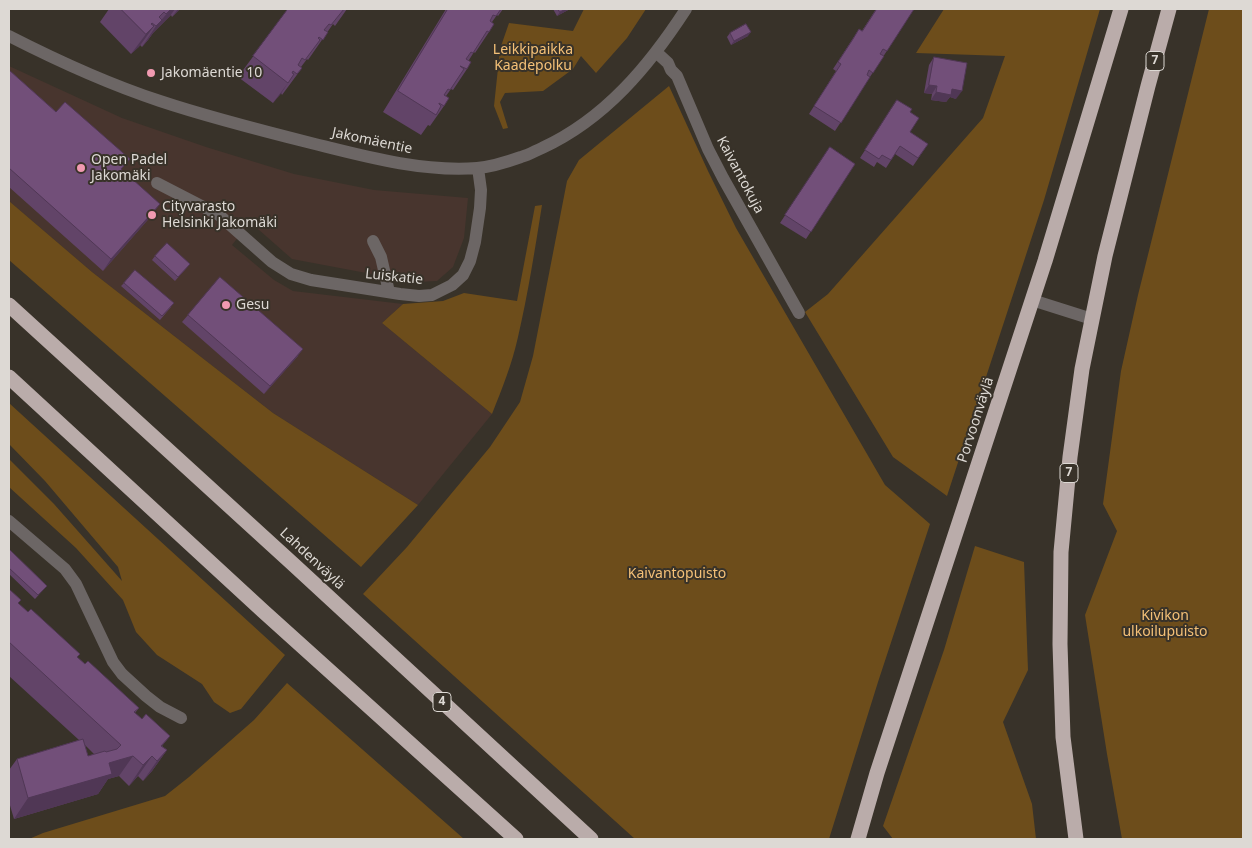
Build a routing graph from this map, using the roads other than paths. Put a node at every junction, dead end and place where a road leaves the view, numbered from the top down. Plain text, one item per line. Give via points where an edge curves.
1 (686, 9) edge
2 (1121, 9) edge
3 (1169, 9) edge
4 (9, 36) edge
5 (656, 52) junction
6 (478, 168) junction
7 (157, 183) dead end
8 (373, 241) dead end
9 (389, 292) junction
10 (1032, 300) junction
11 (9, 305) edge
12 (799, 313) dead end
13 (1092, 319) junction
14 (9, 377) edge
15 (9, 521) edge
16 (181, 718) dead end
17 (516, 839) edge
18 (591, 839) edge
19 (858, 839) edge
20 (1076, 839) edge

1 - 5 street, Jakomäentie
2 - 10 highway, Porvoonväylä
3 - 13 highway, 7 via 1104,256
4 - 6 street, Jakomäentie via 50,57 158,101 269,133 412,165
5 - 6 street, Jakomäentie via 630,84 595,116 571,132 523,157
5 - 12 street, Kaivantokuja via 677,76 708,149
6 - 9 street, Luiskatie via 480,208 475,242 463,275 432,295
7 - 9 street, Luiskatie via 219,215 272,262 291,274
8 - 9 street via 382,257
10 - 13 street
10 - 19 highway, Porvoonväylä
11 - 18 highway, Lahdenväylä / 4
13 - 20 highway, 7 via 1070,457 1062,552 1063,737
14 - 17 highway
15 - 16 street via 65,569 76,584 113,662 122,674 160,707

